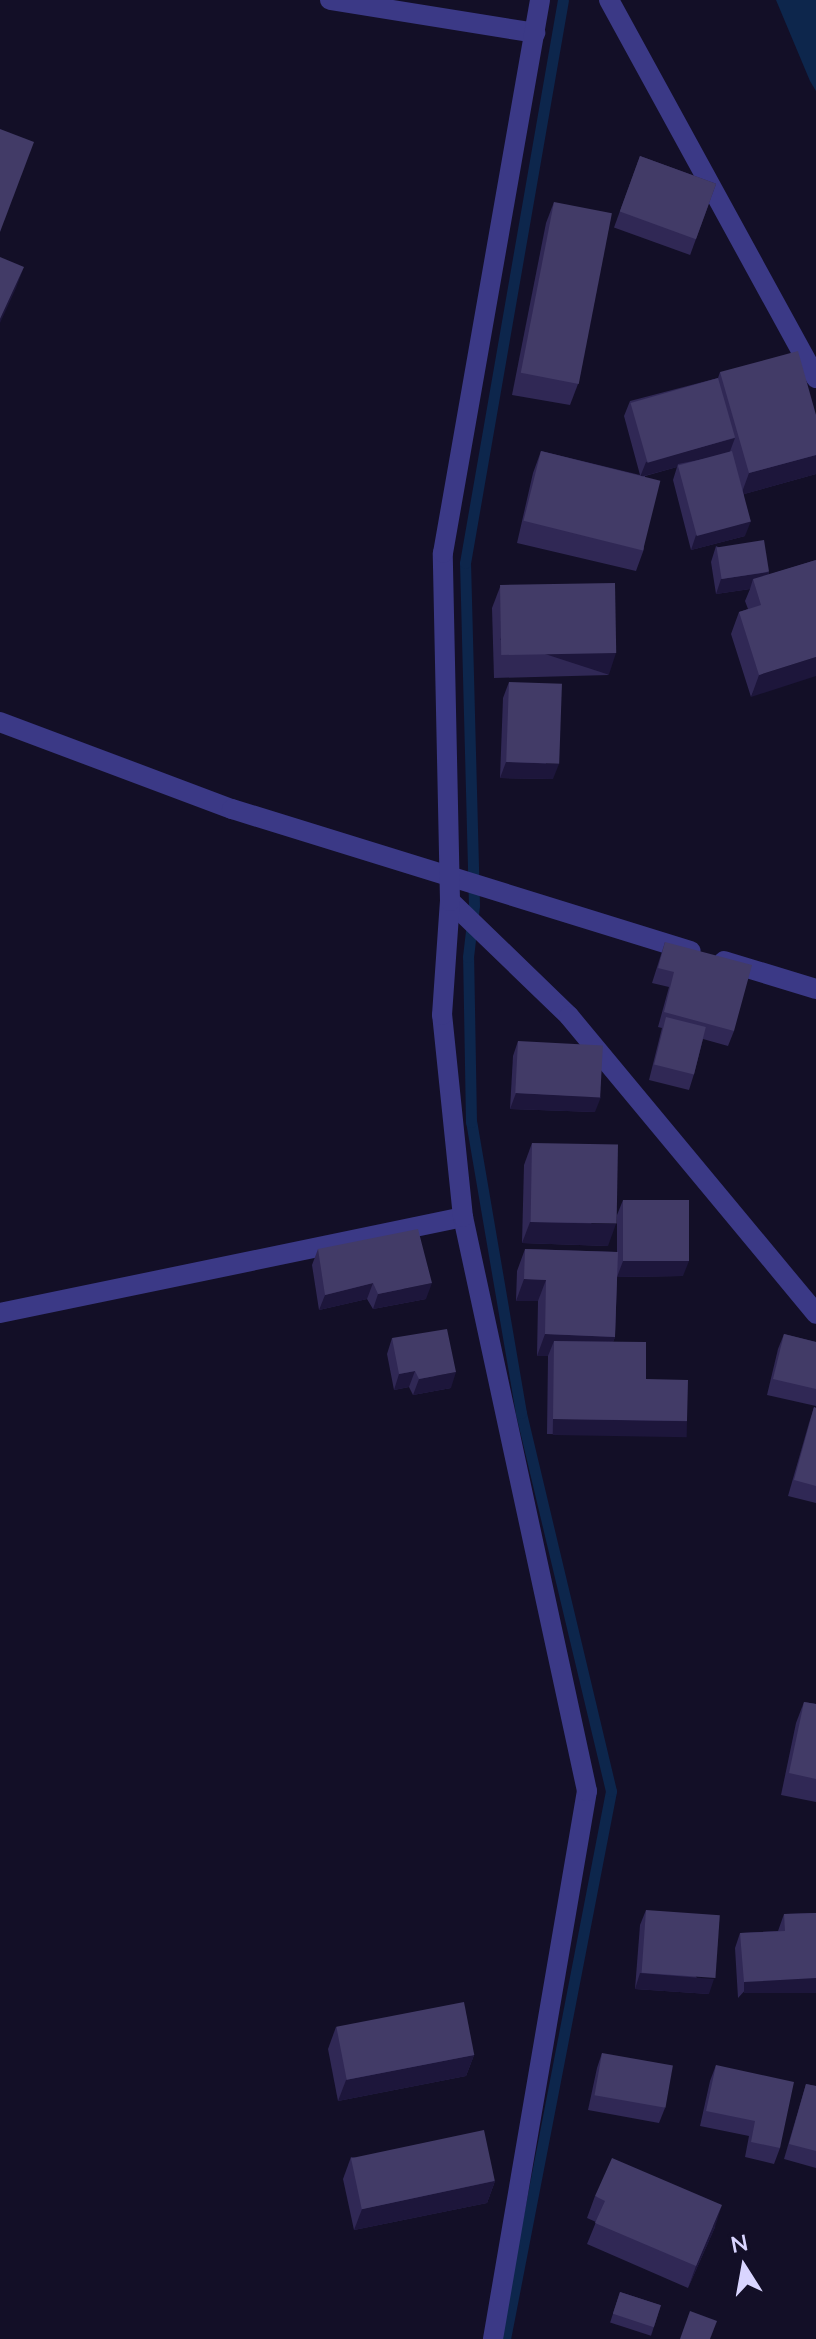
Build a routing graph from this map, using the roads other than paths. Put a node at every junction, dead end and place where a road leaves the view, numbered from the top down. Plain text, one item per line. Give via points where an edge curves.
1 (330, 0) edge
2 (540, 0) edge
3 (609, 0) edge
4 (535, 33) junction
5 (816, 378) edge
6 (0, 722) edge
7 (446, 878) junction
8 (450, 901) junction
9 (816, 989) edge
10 (463, 1217) junction
11 (0, 1313) edge
12 (816, 1314) edge
13 (493, 2339) edge

1 - 4 street
2 - 4 street
3 - 5 street
4 - 7 street via 443,553
6 - 7 street via 232,809
7 - 8 street
7 - 9 street
8 - 10 street via 442,1015
8 - 12 street via 569,1016
10 - 11 street
10 - 13 street via 587,1791

